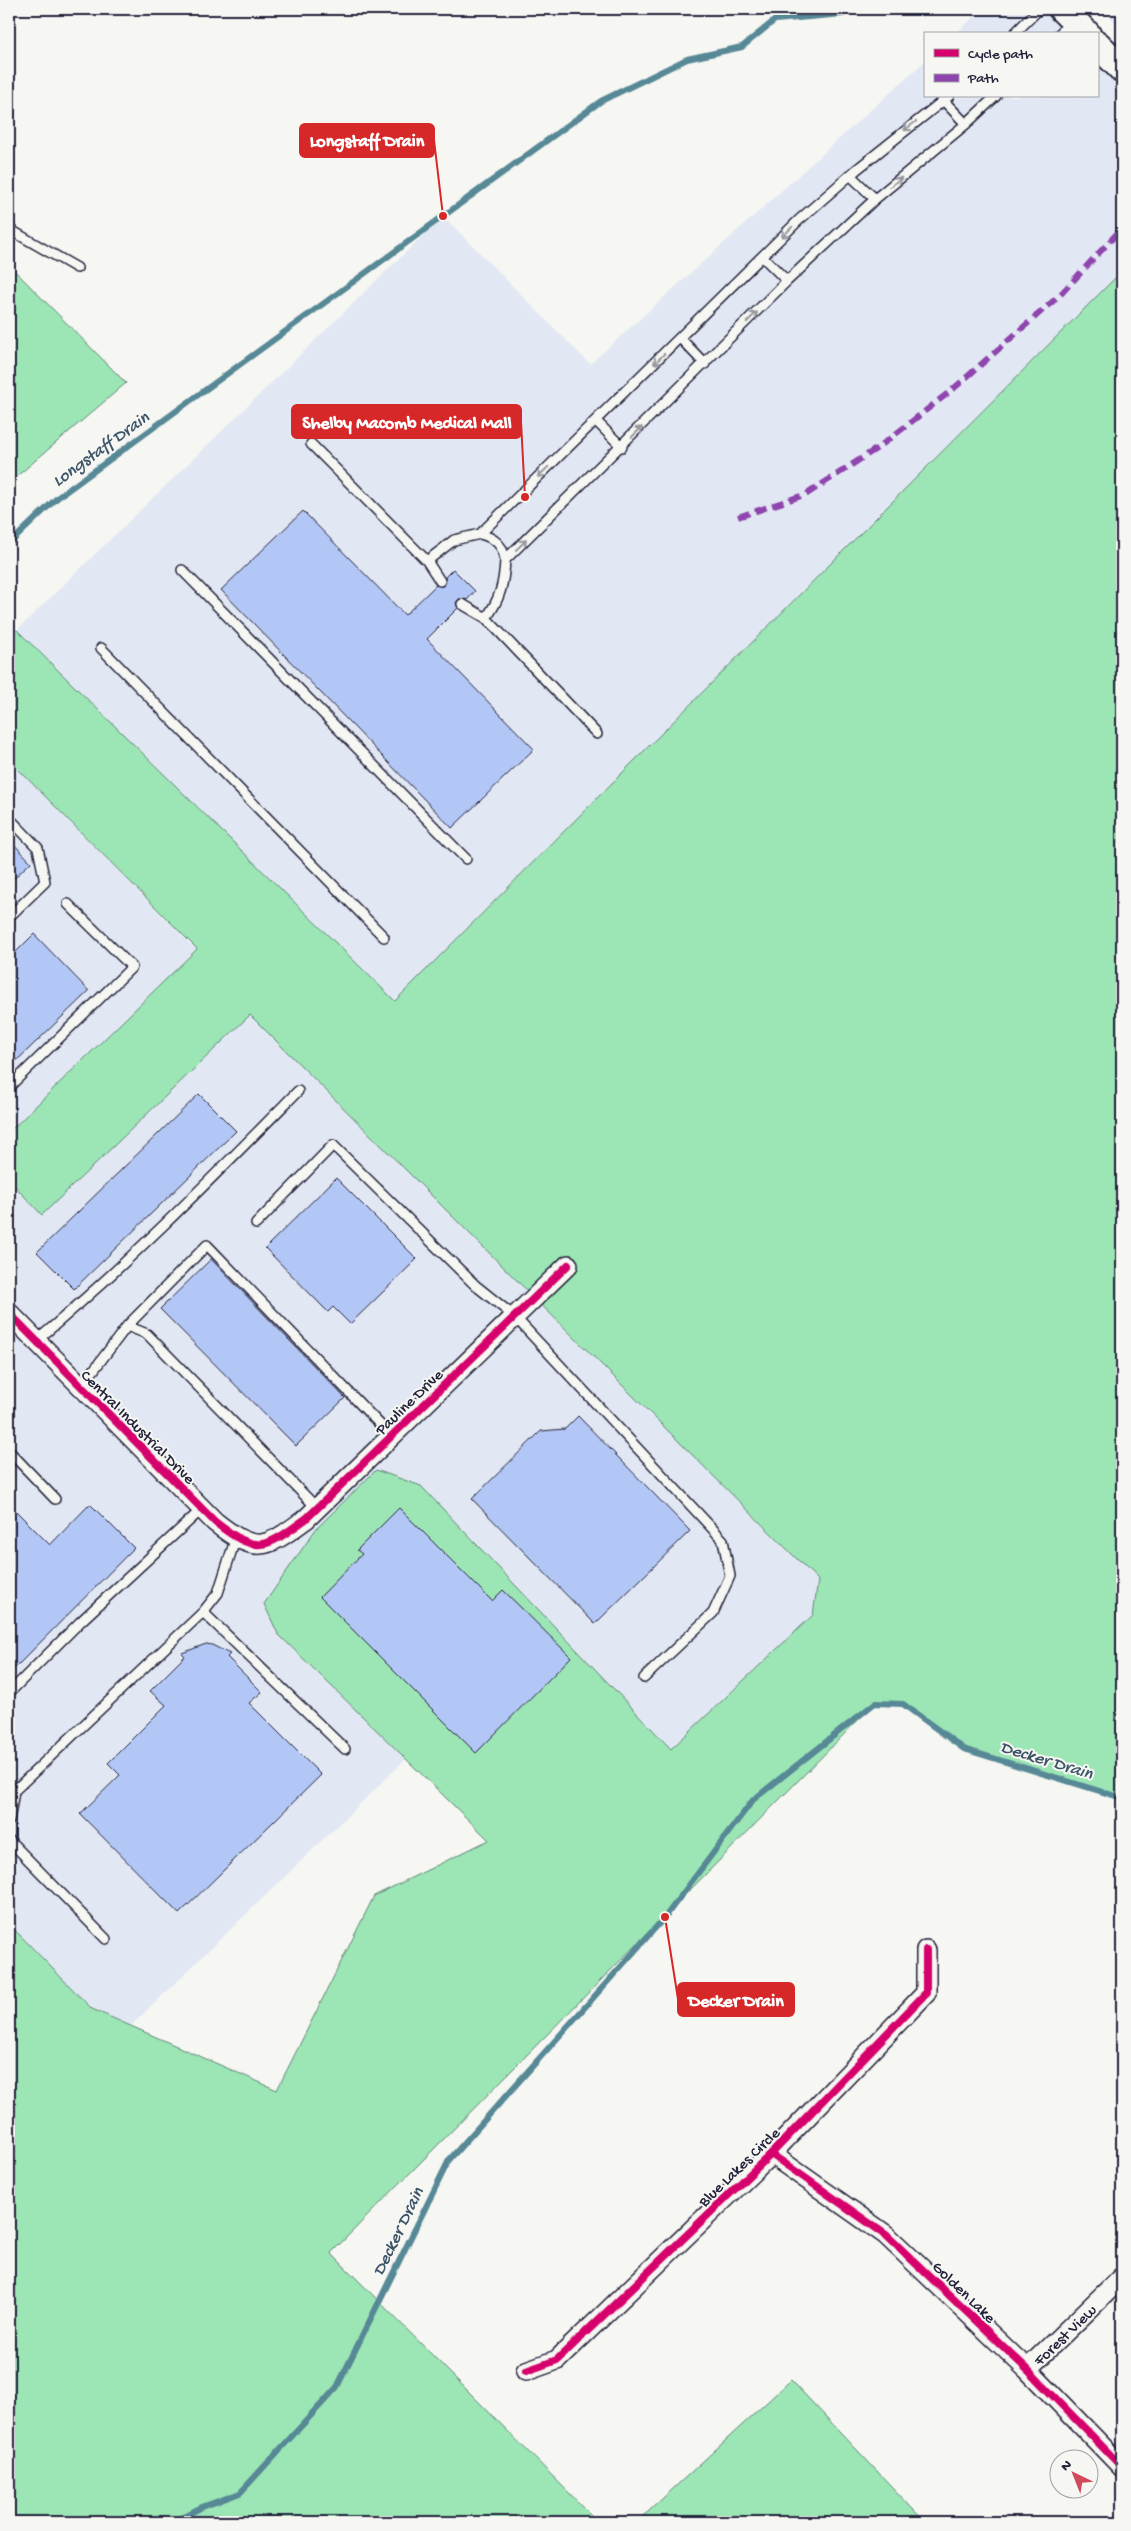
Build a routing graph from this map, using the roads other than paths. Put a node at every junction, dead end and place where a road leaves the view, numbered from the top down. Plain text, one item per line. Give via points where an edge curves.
1 (1039, 9) edge
2 (1016, 32) edge
3 (1098, 45) edge
4 (1122, 70) edge
5 (994, 98) edge
6 (946, 99) edge
7 (966, 124) junction
8 (850, 175) junction
9 (875, 199) junction
10 (9, 229) edge
11 (763, 257) junction
12 (77, 268) dead end
13 (787, 281) junction
14 (680, 338) junction
15 (705, 364) junction
16 (596, 421) junction
17 (311, 444) dead end
18 (622, 447) junction
19 (480, 534) junction
20 (505, 560) junction
21 (427, 561) junction
22 (182, 570) dead end
23 (440, 581) dead end
24 (462, 604) dead end
25 (486, 618) junction
26 (102, 648) dead end
27 (597, 734) dead end
28 (9, 818) edge
29 (466, 859) dead end
30 (68, 904) dead end
31 (9, 917) edge
32 (384, 936) dead end
33 (9, 1087) edge
34 (298, 1091) dead end
35 (256, 1224) dead end
36 (568, 1264) dead end
37 (516, 1317) junction
38 (10, 1318) edge
39 (128, 1326) junction
40 (36, 1341) junction
41 (81, 1387) junction
42 (392, 1436) junction
43 (9, 1451) edge
44 (55, 1499) dead end
45 (317, 1508) junction
46 (202, 1509) junction
47 (236, 1537) junction
48 (258, 1546) joint
49 (203, 1612) junction
50 (644, 1678) dead end
51 (9, 1693) edge
52 (345, 1749) dead end
53 (9, 1821) edge
54 (9, 1840) edge
55 (106, 1939) dead end
56 (926, 1950) dead end
57 (771, 2154) junction
58 (1122, 2277) edge
59 (1027, 2369) junction
60 (526, 2372) dead end
61 (1122, 2467) edge

1 - 2 lane
3 - 4 street
5 - 7 lane
6 - 7 lane
6 -> 8 lane
9 -> 7 lane
8 - 9 lane
8 -> 11 lane
9 - 13 lane
10 - 12 lane
11 - 13 lane
11 - 14 lane
15 -> 13 lane
14 - 15 lane
14 -> 16 lane
18 -> 15 lane
16 - 18 lane
16 -> 19 lane
17 - 21 lane
20 -> 18 lane
19 - 20 lane via 492,537 503,548
19 - 21 lane via 454,540
20 - 25 lane via 502,591
21 - 23 lane
22 - 29 lane
24 - 25 lane
25 - 27 lane
26 - 32 lane
28 - 31 lane via 38,848 45,882
30 - 33 lane via 132,967
34 - 40 lane via 156,1234
35 - 37 lane via 333,1145 475,1285
36 - 37 street, Pauline Drive
37 - 42 street, Pauline Drive
37 - 50 lane via 723,1540 730,1576 713,1613
38 - 40 street, Central Industrial Drive
39 - 41 lane
39 - 42 lane via 207,1245
39 - 45 lane via 147,1334
40 - 41 street, Central Industrial Drive
41 - 46 street, Central Industrial Drive
42 - 45 street, Pauline Drive
43 - 44 lane
45 - 48 street, Pauline Drive via 281,1537
46 - 47 street, Central Industrial Drive
46 - 51 lane
47 - 48 street, Central Industrial Drive
47 - 49 lane via 218,1593
49 - 52 lane
49 - 53 lane via 14,1791
54 - 55 lane
56 - 57 street, Blue Lakes Circle via 926,1993
57 - 59 street, Golden Lake via 886,2235
57 - 60 street, Blue Lakes Circle via 557,2360
58 - 59 street, Forest View
59 - 61 street, Golden Lake

